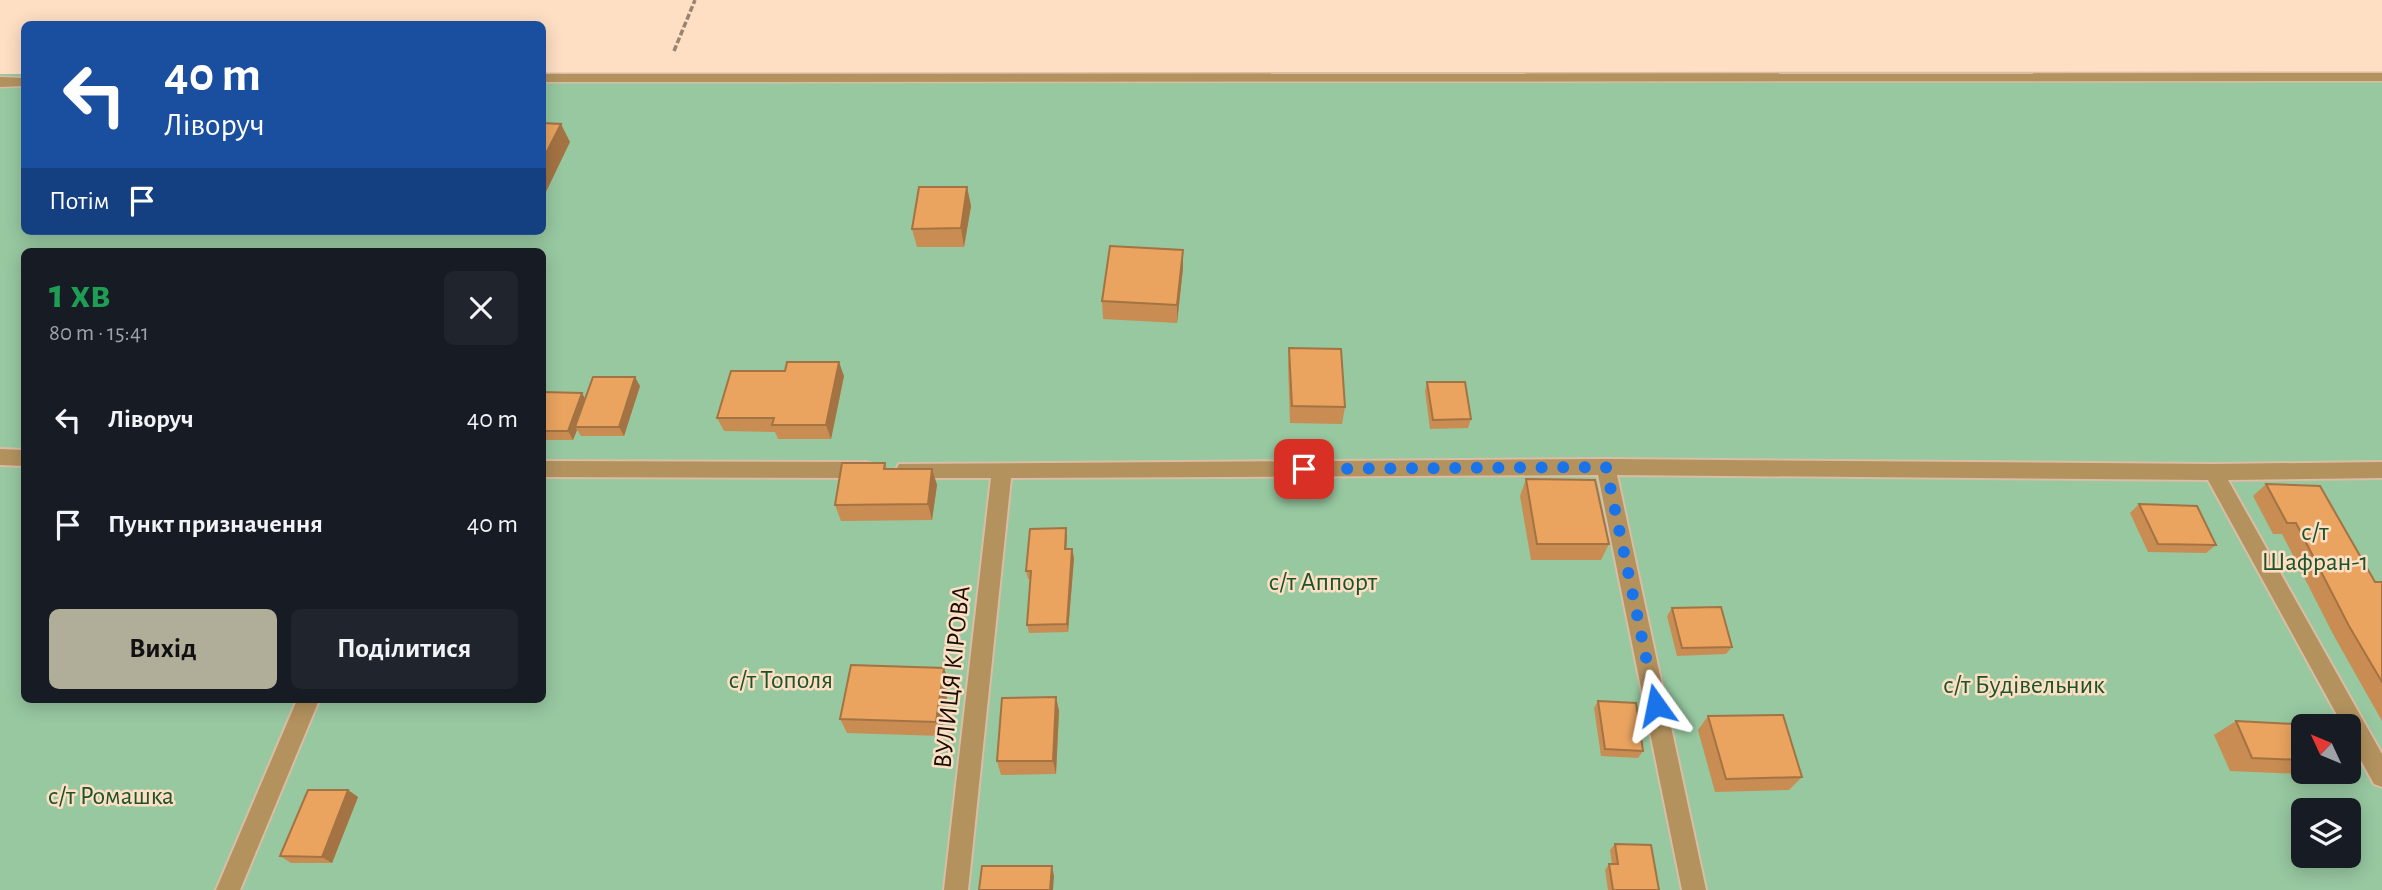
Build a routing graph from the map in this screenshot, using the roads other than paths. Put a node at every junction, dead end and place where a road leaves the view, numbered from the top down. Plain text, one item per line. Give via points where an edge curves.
1 (2382, 77) edge
2 (546, 78) edge
3 (0, 82) edge
4 (21, 82) edge
5 (0, 457) edge
6 (21, 458) edge
7 (1606, 467) junction
8 (546, 469) edge
9 (2382, 470) edge
10 (1002, 471) junction
11 (2214, 472) junction
12 (307, 703) edge
13 (2382, 776) edge
14 (228, 890) edge
15 (956, 890) edge
16 (1694, 890) edge

1 - 2 lane
3 - 4 lane
5 - 6 street
7 - 10 street
7 - 11 street
7 - 16 street
8 - 10 street
9 - 11 street
10 - 15 street, ВУЛИЦЯ КІРОВА
11 - 13 street
12 - 14 street

